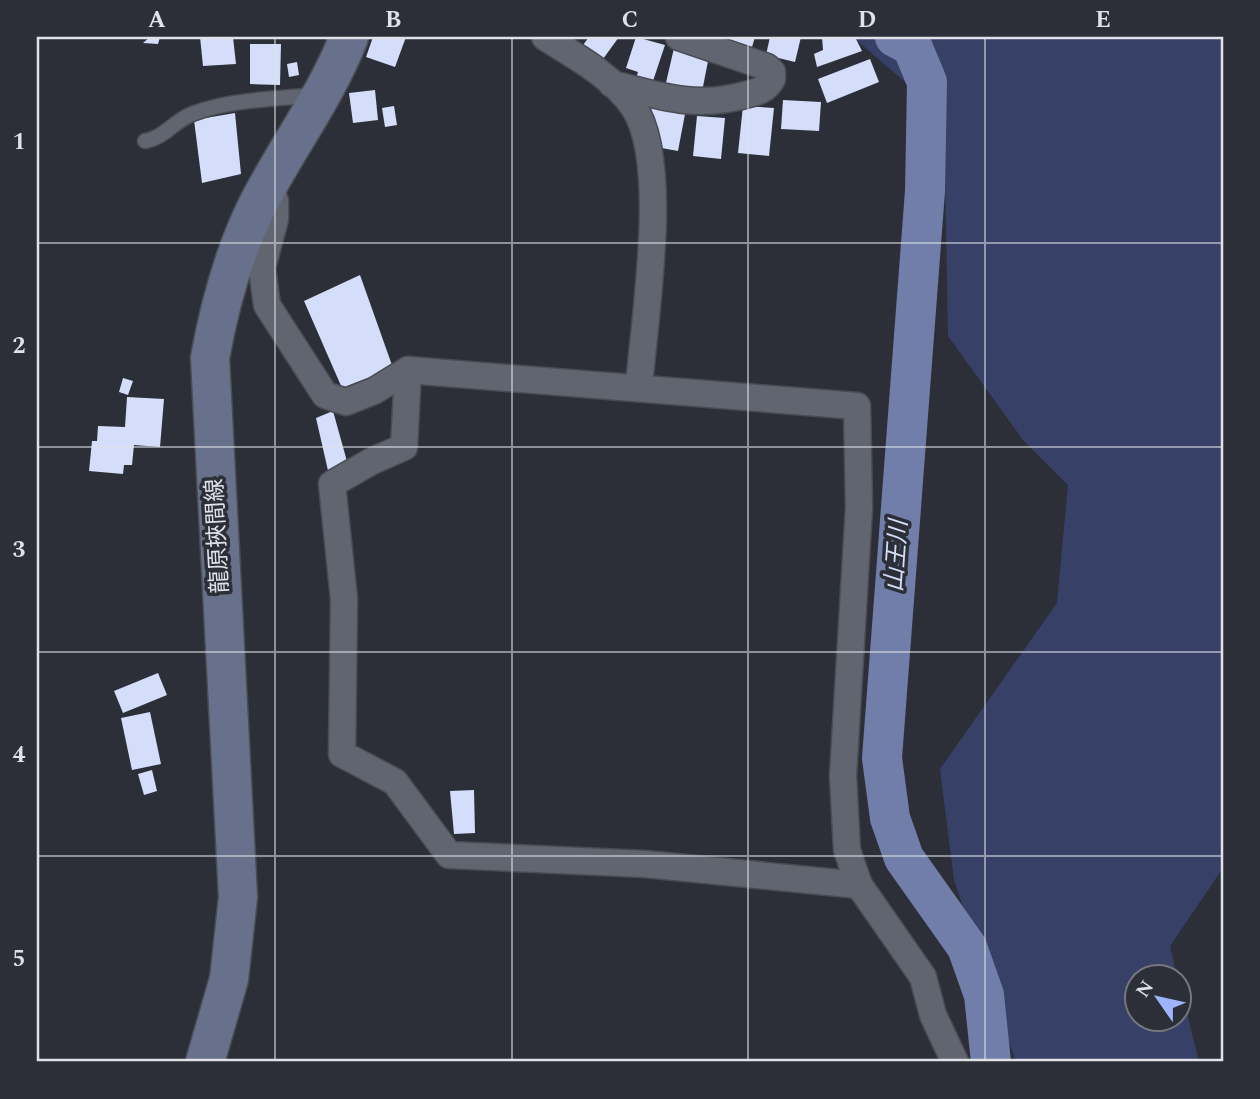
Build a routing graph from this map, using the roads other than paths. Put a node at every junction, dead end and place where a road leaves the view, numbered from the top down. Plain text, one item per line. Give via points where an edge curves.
1 (349, 37) edge
2 (545, 37) edge
3 (678, 37) edge
4 (612, 84) junction
5 (322, 95) junction
6 (145, 141) dead end
7 (269, 185) junction
8 (408, 370) junction
9 (639, 387) junction
10 (859, 886) junction
11 (205, 1062) edge
12 (955, 1062) edge

1 - 5 main road, 龍原挾間線
2 - 4 street
3 - 4 street via 767,66 772,79 759,92 709,103
4 - 9 street via 640,118 653,172
5 - 6 lane via 212,108
5 - 7 main road, 龍原挾間線
7 - 8 street via 275,219 262,268 264,294 273,318 325,395 346,402
7 - 11 main road, 龍原挾間線 via 241,244 210,358 237,897 229,979
8 - 9 street
8 - 10 street via 404,447 332,484 344,599 342,754 395,782 449,855 646,864
9 - 10 street via 857,406 859,507 843,776 847,850
10 - 12 street via 923,977 933,1015

